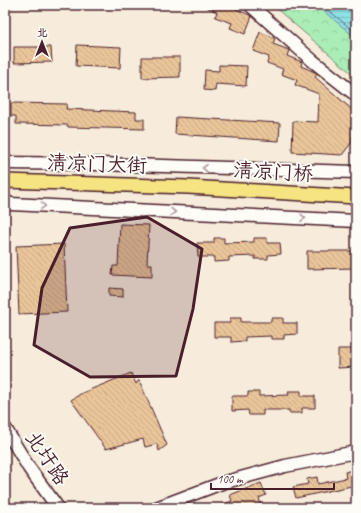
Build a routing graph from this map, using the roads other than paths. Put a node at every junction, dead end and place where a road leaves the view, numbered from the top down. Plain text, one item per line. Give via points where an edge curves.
1 (250, 5) edge
2 (356, 95) edge
3 (5, 163) edge
4 (356, 172) edge
5 (5, 181) edge
6 (188, 187) joint
7 (356, 197) edge
8 (5, 201) edge
9 (356, 221) edge
10 (5, 428) edge
11 (356, 452) edge
12 (58, 508) edge
13 (156, 508) edge

1 - 2 street
4 -> 3 street
5 - 6 main road, 清凉门大街
6 - 7 main road, 清凉门桥
8 -> 9 street via 11,204 59,207
10 - 12 street, 北圩路 via 29,468
11 - 13 street via 285,466 222,483

